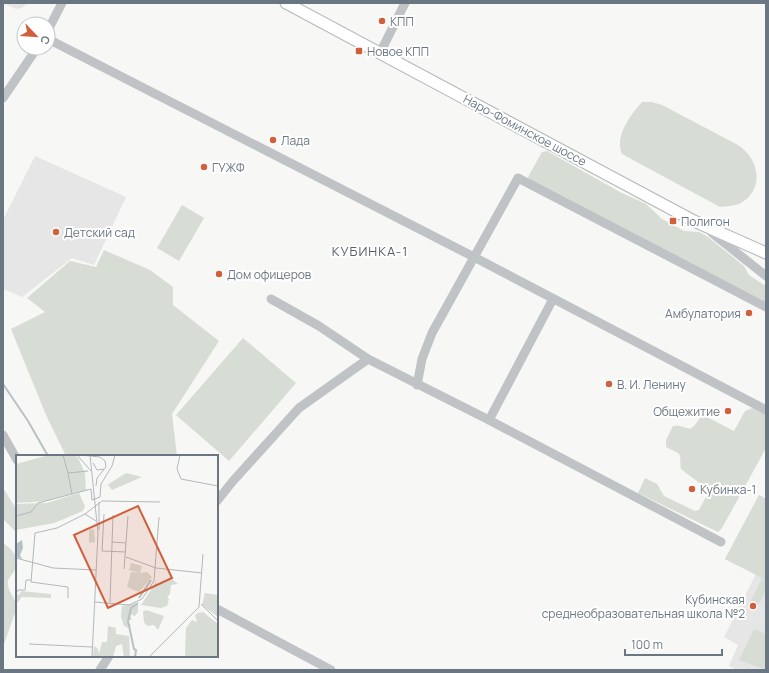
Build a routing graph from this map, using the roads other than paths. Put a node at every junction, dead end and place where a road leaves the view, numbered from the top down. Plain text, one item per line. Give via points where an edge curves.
1 (62, 3) edge
2 (286, 3) edge
3 (405, 3) edge
4 (55, 16) edge
5 (56, 43) edge
6 (380, 53) junction
7 (32, 56) edge
8 (3, 98) edge
9 (694, 221) junction
10 (766, 253) edge
11 (474, 257) junction
12 (766, 276) edge
13 (271, 299) dead end
14 (553, 299) junction
15 (766, 307) edge
16 (368, 359) junction
17 (417, 385) junction
18 (766, 410) edge
19 (489, 420) junction
20 (3, 435) edge
21 (16, 458) edge
22 (218, 500) edge
23 (721, 542) dead end
24 (218, 610) edge
25 (108, 657) edge
26 (100, 670) edge
27 (331, 670) edge

1 - 4 street
2 - 6 main road, Наро-Фоминское шоссе
3 - 6 street
5 - 11 street
6 - 9 main road, Наро-Фоминское шоссе
7 - 8 street
9 - 10 main road, Наро-Фоминское шоссе
9 - 12 street via 724,241
11 - 14 street
11 - 15 street via 518,178
11 - 17 street via 432,333 422,359
13 - 16 street via 319,326
14 - 18 street
14 - 19 street
16 - 17 street
16 - 22 street via 299,408
17 - 19 street
19 - 23 street
20 - 21 street
24 - 27 street
25 - 26 street

